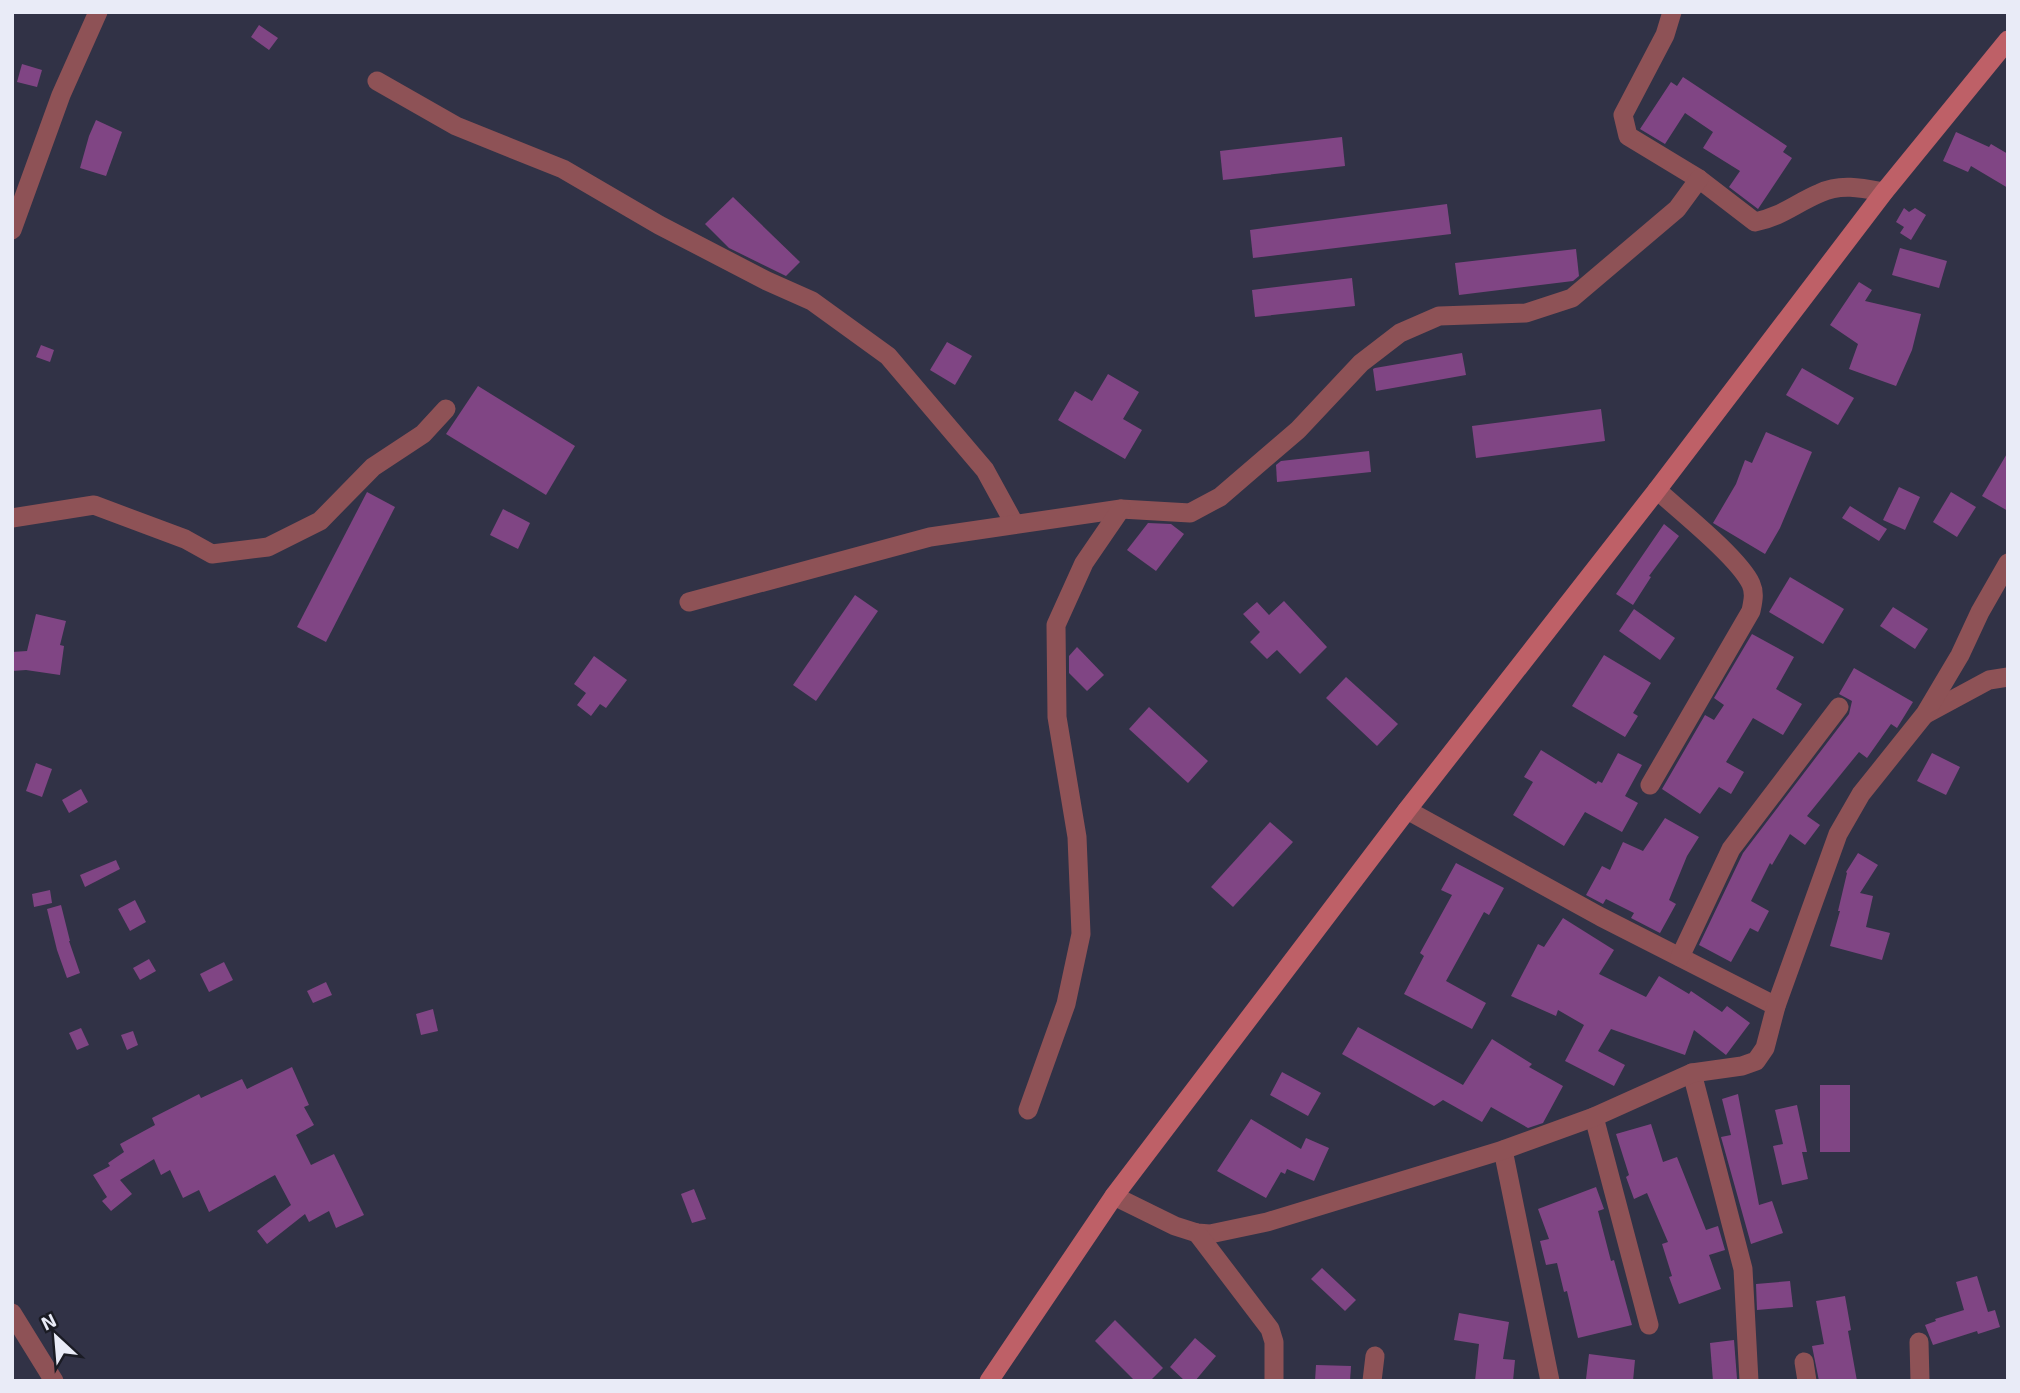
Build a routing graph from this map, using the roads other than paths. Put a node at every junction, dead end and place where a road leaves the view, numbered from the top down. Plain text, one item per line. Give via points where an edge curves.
1 (98, 12) edge
2 (1672, 12) edge
3 (2008, 40) edge
4 (377, 81) dead end
5 (1699, 179) junction
6 (1884, 192) junction
7 (12, 230) edge
8 (446, 409) dead end
9 (1657, 490) junction
10 (1121, 509) junction
11 (12, 519) edge
12 (1014, 523) junction
13 (2008, 563) edge
14 (689, 602) dead end
15 (2008, 677) edge
16 (1839, 707) dead end
17 (1925, 714) junction
18 (1650, 785) dead end
19 (1407, 810) junction
20 (1680, 957) junction
21 (1776, 1006) junction
22 (1692, 1073) junction
23 (1028, 1110) dead end
24 (1594, 1117) junction
25 (1503, 1150) junction
26 (1114, 1196) junction
27 (1197, 1233) junction
28 (12, 1313) edge
29 (1649, 1325) dead end
30 (1919, 1342) dead end
31 (1374, 1356) dead end
32 (54, 1381) edge
33 (989, 1381) edge
34 (1274, 1381) edge
35 (1372, 1381) edge
36 (1550, 1381) edge
37 (1749, 1381) edge
38 (1920, 1381) edge

1 - 7 street via 61,95
2 - 5 street via 1665,35 1623,115 1628,136
3 - 6 main road
4 - 12 street via 456,126 563,169 659,225 812,301 888,356 985,470
5 - 6 street via 1755,222 1774,219 1821,191 1853,186
5 - 10 street via 1677,209 1572,298 1526,313 1439,316 1400,333 1220,497 1190,513
6 - 9 main road
8 - 11 street via 423,434 373,467 320,521 268,547 212,554 94,505
9 - 18 street via 1729,557 1754,595 1751,611
9 - 19 main road
10 - 12 street
10 - 23 street via 1084,563 1056,625 1057,717 1077,837 1081,934 1066,1004
12 - 14 street via 930,537
13 - 17 street
15 - 17 street via 1989,680
16 - 20 street via 1731,849
17 - 21 street via 1861,794 1838,834
19 - 20 street
19 - 26 main road
20 - 21 street
21 - 22 street via 1765,1048 1756,1061
22 - 24 street
22 - 37 street via 1743,1269
24 - 25 street
24 - 29 street
25 - 27 street via 1267,1222
25 - 36 street
26 - 27 street
26 - 33 main road
27 - 34 street via 1270,1329
28 - 32 street
30 - 38 street
31 - 35 street

